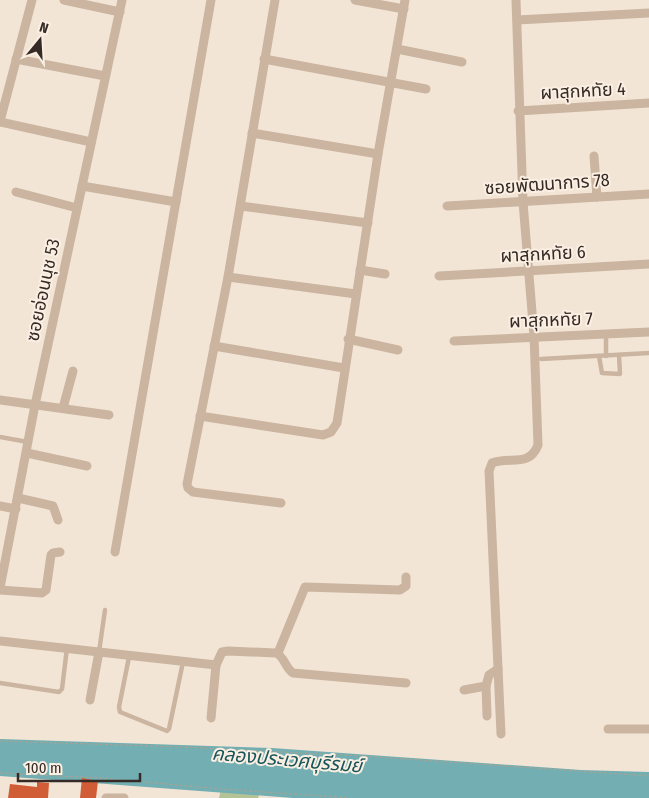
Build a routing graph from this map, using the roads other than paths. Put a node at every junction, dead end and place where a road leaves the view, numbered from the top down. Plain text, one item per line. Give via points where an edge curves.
1 (32, 0) edge
2 (64, 0) edge
3 (122, 0) edge
4 (211, 0) edge
5 (276, 0) edge
6 (355, 0) edge
7 (516, 0) edge
8 (405, 4) edge
9 (120, 12) junction
10 (649, 13) edge
11 (516, 20) junction
12 (397, 49) junction
13 (16, 59) junction
14 (264, 59) junction
15 (462, 62) dead end
16 (105, 76) junction
17 (390, 81) junction
18 (426, 89) dead end
19 (649, 103) edge
20 (518, 111) junction
21 (0, 121) edge
22 (252, 133) junction
23 (91, 142) junction
24 (378, 154) junction
25 (594, 156) dead end
26 (82, 186) junction
27 (16, 192) dead end
28 (649, 194) edge
29 (597, 197) junction
30 (176, 202) junction
31 (523, 202) junction
32 (240, 206) junction
33 (448, 206) dead end
34 (77, 208) junction
35 (368, 223) junction
36 (649, 264) edge
37 (360, 270) junction
38 (527, 271) junction
39 (385, 274) dead end
40 (439, 276) dead end
41 (228, 277) junction
42 (356, 294) junction
43 (649, 332) edge
44 (606, 335) junction
45 (534, 336) junction
46 (348, 339) junction
47 (454, 341) dead end
48 (214, 346) junction
49 (398, 350) dead end
50 (649, 353) edge
51 (619, 355) junction
52 (599, 356) junction
53 (606, 356) junction
54 (542, 359) dead end
55 (344, 368) junction
56 (72, 371) dead end
57 (0, 400) edge
58 (35, 405) junction
59 (63, 408) junction
60 (109, 415) dead end
61 (200, 416) junction
62 (0, 437) edge
63 (28, 442) junction
64 (26, 453) junction
65 (87, 466) dead end
66 (18, 498) junction
67 (281, 503) dead end
68 (0, 506) edge
69 (16, 509) junction
70 (58, 520) dead end
71 (60, 552) dead end
72 (116, 552) dead end
73 (406, 577) dead end
74 (0, 589) edge
75 (105, 610) dead end
76 (0, 641) edge
77 (68, 648) junction
78 (99, 652) junction
79 (278, 653) junction
80 (129, 657) junction
81 (183, 662) junction
82 (216, 665) junction
83 (498, 669) junction
84 (0, 683) edge
85 (406, 683) dead end
86 (486, 686) junction
87 (464, 690) dead end
88 (90, 700) dead end
89 (487, 716) dead end
90 (211, 718) dead end
91 (608, 728) dead end
92 (649, 729) edge
93 (501, 734) dead end
94 (106, 798) edge
95 (124, 798) edge

1 - 13 street
2 - 9 street
3 - 9 street, ซอยอ่อนนุช 53
4 - 30 street
5 - 14 street
6 - 8 street
7 - 11 street
8 - 12 street
9 - 16 street, ซอยอ่อนนุช 53
10 - 11 street
11 - 20 street
12 - 15 street
12 - 17 street
13 - 16 street
13 - 21 street
14 - 17 street
14 - 22 street
16 - 23 street, ซอยอ่อนนุช 53
17 - 18 street
17 - 24 street
19 - 20 street, ผาสุกหทัย 4
20 - 31 street
21 - 23 street
22 - 24 street
22 - 32 street
23 - 26 street, ซอยอ่อนนุช 53
24 - 35 street
25 - 29 street
26 - 30 street
26 - 34 street, ซอยอ่อนนุช 53
27 - 34 street
28 - 29 street, ซอยพัฒนาการ 78
29 - 31 street, ซอยพัฒนาการ 78
30 - 72 street
31 - 33 street, ซอยพัฒนาการ 78
31 - 38 street
32 - 35 street
32 - 41 street
34 - 58 street, ซอยอ่อนนุช 53
35 - 37 street
36 - 38 street, ผาสุกหทัย 6
37 - 39 street
37 - 42 street
38 - 40 street, ผาสุกหทัย 6
38 - 45 street
41 - 42 street
41 - 48 street
42 - 46 street
43 - 44 street, ผาสุกหทัย 7
44 - 45 street, ผาสุกหทัย 7
44 - 53 lane
45 - 47 street, ผาสุกหทัย 7
45 - 83 street via 538,445 532,457 492,462 489,471
46 - 49 street
46 - 55 street
48 - 55 street
48 - 61 street
50 - 51 lane
51 - 52 lane via 620,374 607,375 602,373
51 - 53 lane
52 - 53 lane
52 - 54 lane
55 - 61 street via 337,424 331,432 323,435
56 - 59 street
57 - 58 street
58 - 59 street
58 - 63 street, ซอยอ่อนนุช 53
59 - 60 street
61 - 67 street via 187,484 190,490
62 - 63 lane
63 - 64 street, ซอยอ่อนนุช 53
64 - 65 street
64 - 66 street, ซอยอ่อนนุช 53
66 - 69 street, ซอยอ่อนนุช 53
66 - 70 street via 53,506
68 - 69 street
69 - 74 street, ซอยอ่อนนุช 53
71 - 74 street via 51,555 46,590 42,593
73 - 79 street via 406,586 400,590 305,587
75 - 78 lane
76 - 77 street
77 - 78 street
77 - 84 lane via 59,692
78 - 80 street
78 - 88 street
79 - 82 street via 228,650 222,652
79 - 85 street via 293,673
80 - 81 street
80 - 81 lane via 120,712 167,731
81 - 82 street
82 - 90 street
83 - 86 street via 489,675
83 - 93 street
86 - 87 street
86 - 89 street
91 - 92 street
94 - 95 street

